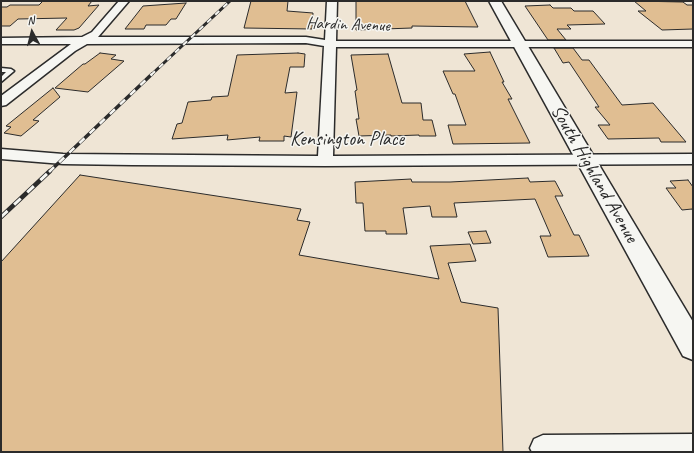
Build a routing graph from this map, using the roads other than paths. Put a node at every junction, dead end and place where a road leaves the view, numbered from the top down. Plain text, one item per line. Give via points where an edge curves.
1 (124, 1) edge
2 (332, 1) edge
3 (495, 1) edge
4 (1, 40) edge
5 (87, 41) junction
6 (331, 44) junction
7 (519, 44) junction
8 (693, 44) edge
9 (1, 70) edge
10 (1, 80) edge
11 (1, 102) edge
12 (1, 154) edge
13 (585, 159) junction
14 (693, 159) edge
15 (325, 161) junction
16 (693, 347) edge
17 (693, 446) edge
18 (543, 448) dead end
19 (633, 450) edge

1 - 5 street
2 - 6 street
3 - 7 street, South Highland Avenue
4 - 5 street, Hardin Avenue
5 - 6 street, Hardin Avenue via 306,40
5 - 11 street via 71,49
6 - 7 street, Hardin Avenue
6 - 15 street
7 - 8 street, Hardin Avenue
7 - 13 street, South Highland Avenue
9 - 10 lane via 11,71
12 - 15 street, Kensington Place via 63,159
13 - 14 street, Kensington Place
13 - 15 street, Kensington Place
13 - 16 street, South Highland Avenue
17 - 19 street
18 - 19 street

